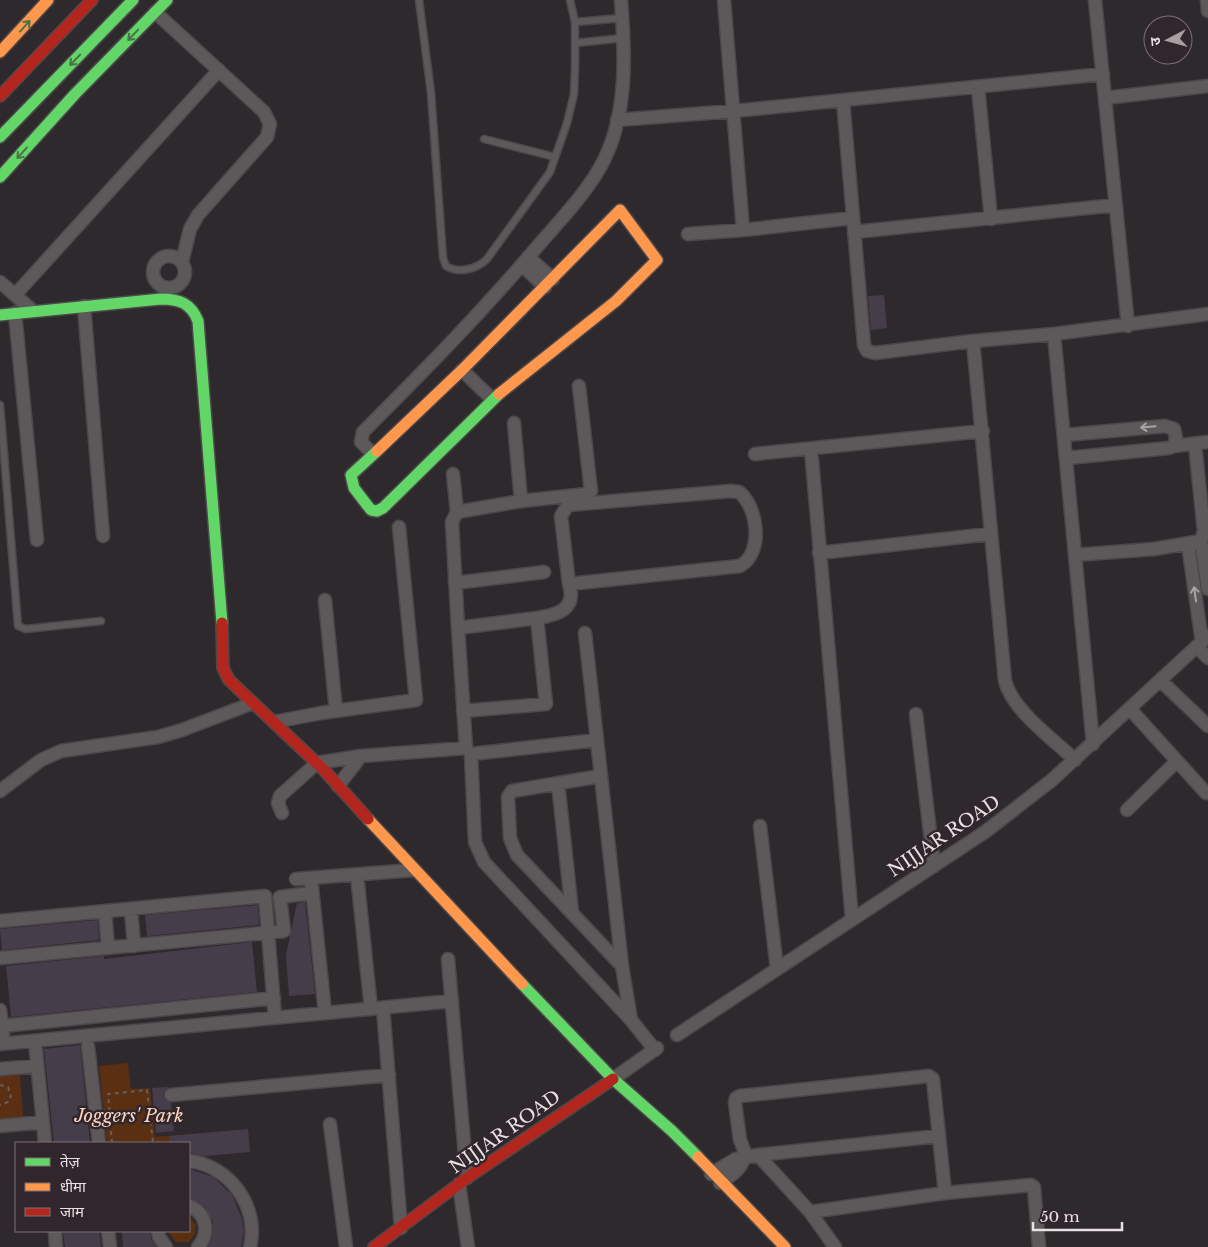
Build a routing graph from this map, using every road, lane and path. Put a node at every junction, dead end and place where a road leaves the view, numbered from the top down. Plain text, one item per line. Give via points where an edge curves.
1 (48, 0) edge
2 (92, 0) edge
3 (133, 0) edge
4 (167, 0) edge
5 (419, 0) edge
6 (570, 0) edge
7 (621, 0) edge
8 (724, 0) edge
9 (1095, 0) edge
10 (1207, 0) edge
11 (1208, 11) edge
12 (155, 12) junction
13 (623, 18) junction
14 (575, 22) junction
15 (624, 38) junction
16 (575, 42) junction
17 (0, 52) edge
18 (219, 70) junction
19 (1103, 74) junction
20 (1208, 86) edge
21 (978, 87) junction
22 (0, 96) edge
23 (1105, 98) junction
24 (843, 100) junction
25 (734, 111) junction
26 (617, 120) junction
27 (0, 137) edge
28 (484, 139) dead end
29 (555, 158) junction
30 (0, 177) edge
31 (1116, 205) junction
32 (852, 218) junction
33 (991, 219) junction
34 (743, 230) junction
35 (854, 232) junction
36 (688, 234) dead end
37 (525, 261) junction
38 (182, 262) junction
39 (0, 282) edge
40 (549, 283) junction
41 (166, 293) junction
42 (15, 295) junction
43 (84, 306) junction
44 (33, 311) junction
45 (15, 313) junction
46 (1208, 314) edge
47 (0, 315) edge
48 (1128, 326) junction
49 (1054, 334) junction
50 (973, 341) junction
51 (462, 370) junction
52 (580, 386) dead end
53 (492, 399) junction
54 (0, 405) edge
55 (514, 423) dead end
56 (983, 431) junction
57 (1065, 435) junction
58 (1202, 443) edge
59 (1174, 446) junction
60 (811, 449) junction
61 (373, 454) junction
62 (754, 454) dead end
63 (1068, 458) junction
64 (453, 474) dead end
65 (521, 500) junction
66 (457, 512) junction
67 (1205, 514) edge
68 (399, 527) dead end
69 (989, 534) junction
70 (104, 536) dead end
71 (37, 540) dead end
72 (1201, 541) junction
73 (1188, 544) junction
74 (819, 553) junction
75 (1075, 555) junction
76 (544, 572) dead end
77 (455, 583) junction
78 (568, 584) junction
79 (1208, 589) edge
80 (325, 600) dead end
81 (537, 618) junction
82 (101, 621) dead end
83 (458, 628) junction
84 (585, 633) dead end
85 (1202, 641) edge
86 (1208, 658) edge
87 (1160, 681) junction
88 (253, 703) junction
89 (1130, 709) junction
90 (336, 711) junction
91 (464, 712) junction
92 (916, 714) dead end
93 (274, 722) junction
94 (1208, 726) edge
95 (597, 740) junction
96 (1092, 744) junction
97 (361, 756) junction
98 (1075, 760) junction
99 (1177, 761) junction
100 (317, 763) junction
101 (602, 776) junction
102 (558, 783) junction
103 (338, 786) junction
104 (0, 791) edge
105 (1206, 793) dead end
106 (1127, 810) dead end
107 (282, 813) dead end
108 (760, 826) dead end
109 (934, 866) junction
110 (414, 870) junction
111 (357, 875) junction
112 (310, 878) junction
113 (296, 879) dead end
114 (312, 893) junction
115 (131, 909) junction
116 (105, 911) junction
117 (572, 912) junction
118 (852, 919) junction
119 (0, 921) edge
120 (268, 933) junction
121 (134, 946) junction
122 (108, 948) junction
123 (0, 958) edge
124 (448, 959) dead end
125 (622, 966) junction
126 (777, 969) junction
127 (274, 998) junction
128 (452, 1001) junction
129 (377, 1008) junction
130 (0, 1010) edge
131 (326, 1013) junction
132 (275, 1018) junction
133 (631, 1020) junction
134 (2, 1026) junction
135 (677, 1035) dead end
136 (35, 1041) junction
137 (2, 1044) edge
138 (88, 1046) dead end
139 (37, 1066) junction
140 (0, 1070) edge
141 (388, 1075) junction
142 (613, 1079) junction
143 (0, 1085) edge
144 (171, 1095) dead end
145 (0, 1105) edge
146 (43, 1122) junction
147 (330, 1124) dead end
148 (0, 1126) edge
149 (939, 1136) junction
150 (45, 1142) edge
151 (99, 1142) edge
152 (112, 1142) edge
153 (153, 1142) edge
154 (750, 1157) junction
155 (190, 1161) edge
156 (716, 1178) junction
157 (463, 1181) junction
158 (945, 1193) junction
159 (190, 1207) edge
160 (810, 1212) junction
161 (401, 1228) junction
162 (54, 1232) edge
163 (108, 1232) edge
164 (158, 1232) edge
165 (56, 1247) edge
166 (110, 1247) edge
167 (166, 1247) edge
168 (198, 1247) edge
169 (250, 1247) edge
170 (346, 1247) edge
171 (374, 1247) edge
172 (468, 1247) edge
173 (785, 1247) edge
174 (835, 1247) edge
175 (1039, 1247) edge

17 -> 1 street
2 - 22 street
3 -> 27 street
4 - 12 street
5 - 29 lane via 431,93 446,266 457,270 481,265 550,172
6 - 14 lane
7 - 13 street
8 - 25 street
9 - 19 street
10 - 11 street
12 - 18 street
12 -> 30 street
13 - 14 lane
13 - 15 street
14 - 16 lane
15 - 16 lane
15 - 26 street
16 - 29 lane via 574,94
18 - 38 street via 264,112 270,131 198,215 190,229
18 - 42 street
19 - 21 street
19 - 23 street
20 - 23 street
21 - 24 street
21 - 33 street
23 - 31 street
24 - 25 street
24 - 32 street
25 - 26 street
25 - 34 street
26 - 37 street via 604,160 574,204
28 - 29 lane
31 - 33 street
31 - 48 street
32 - 34 street
32 - 35 street
33 - 35 street
34 - 36 street
35 - 50 street via 867,351 875,353
37 - 40 street
37 - 61 street via 486,307 363,432 361,442
38 - 41 street via 186,272 182,282
38 - 41 street via 168,256 155,265 155,280
39 - 42 street
40 - 51 street
40 - 53 street via 620,210 657,260 616,301
41 - 43 street
41 - 88 street via 185,302 195,312 198,321 222,604 223,668 234,685
42 - 44 street
43 - 44 street
43 - 70 street
44 - 45 street
45 - 47 street
45 - 71 street
46 - 48 street
48 - 49 street
49 - 50 street
49 - 57 street
50 - 56 street
51 - 53 street
51 - 61 street
52 - 65 street via 591,491
53 - 61 street via 383,508 373,511 350,478
54 - 82 lane via 18,626 26,629
55 - 65 street
56 - 60 street
56 - 69 street
59 -> 57 street via 1174,429 1165,426
57 - 63 street
58 - 59 street
58 - 67 street
59 - 63 street
60 - 62 street
60 - 74 street
63 - 75 street
64 - 66 street
65 - 66 street
66 - 77 street via 452,522
67 - 72 street
68 - 90 street via 416,700
69 - 74 street
69 - 98 street via 1007,690 1018,706
72 - 73 street
72 - 79 street
73 - 75 street
85 -> 73 street
74 - 118 street
75 - 96 street
76 - 77 street
77 - 83 street
78 - 78 street via 561,516 568,506 731,491 739,492 749,502 754,548 749,560 740,566
78 - 81 street via 571,601 564,609 554,615
80 - 90 street
81 - 83 street
81 - 91 street via 546,704
83 - 91 street
84 - 95 street
85 - 86 street
85 - 87 street, NIJJAR ROAD
87 - 89 street, NIJJAR ROAD
87 - 94 street
88 - 93 street
88 - 104 street via 158,737 60,751 41,760
89 - 96 street, NIJJAR ROAD
89 - 99 street
90 - 93 street
91 - 97 street via 466,748
92 - 109 street
93 - 100 street
95 - 101 street
95 - 133 street via 472,754 475,842 484,862
96 - 98 street, NIJJAR ROAD
97 - 100 street
97 - 103 street
98 - 109 street, NIJJAR ROAD via 992,826
99 - 105 street
99 - 106 street
100 - 103 street
100 - 107 street via 280,796 278,803
101 - 102 street
101 - 125 street
102 - 117 street
102 - 117 street via 510,793 510,838 516,855
103 - 110 street
108 - 126 street
109 - 118 street, NIJJAR ROAD
110 - 111 street
110 - 142 street
111 - 112 street
111 - 129 street
112 - 113 street
112 - 114 street
114 - 120 street via 280,897 284,932
114 - 131 street
115 - 116 street
115 - 120 street via 264,896
115 - 121 street
116 - 119 street
116 - 122 street
117 - 125 street
118 - 126 street, NIJJAR ROAD
120 - 121 street
120 - 127 street
121 - 122 street
122 - 123 street
124 - 128 street
125 - 133 street
126 - 135 street, NIJJAR ROAD
127 - 132 street
127 - 134 street
128 - 129 street
128 - 157 street
129 - 131 street
129 - 141 street
130 - 134 street
131 - 132 street
132 - 136 street
133 - 142 street, NIJJAR ROAD via 656,1049
134 - 137 street
136 - 137 street
136 - 139 street
138 - 151 street
139 - 140 street
139 - 146 street
141 - 144 street
141 - 161 street
142 - 156 street via 672,1131
142 - 157 street, NIJJAR ROAD
143 - 145 path via 8,1087 11,1096 8,1102
146 - 148 street
146 - 150 street
147 - 170 street
149 - 154 street
149 - 154 street via 933,1079 929,1076 740,1096 735,1103 740,1140
149 - 158 street
152 - 153 path via 108,1094 148,1090
154 - 156 street via 736,1159
154 - 160 street
155 - 169 street via 217,1170 233,1183 245,1200 251,1219
156 - 173 street
157 - 161 street, NIJJAR ROAD
157 - 172 street
158 - 160 street
158 - 175 street via 1031,1185 1034,1187
159 - 168 street via 198,1211 206,1226 206,1234
160 - 174 street
161 - 171 street, NIJJAR ROAD
162 - 165 street
163 - 166 street
164 - 167 street

